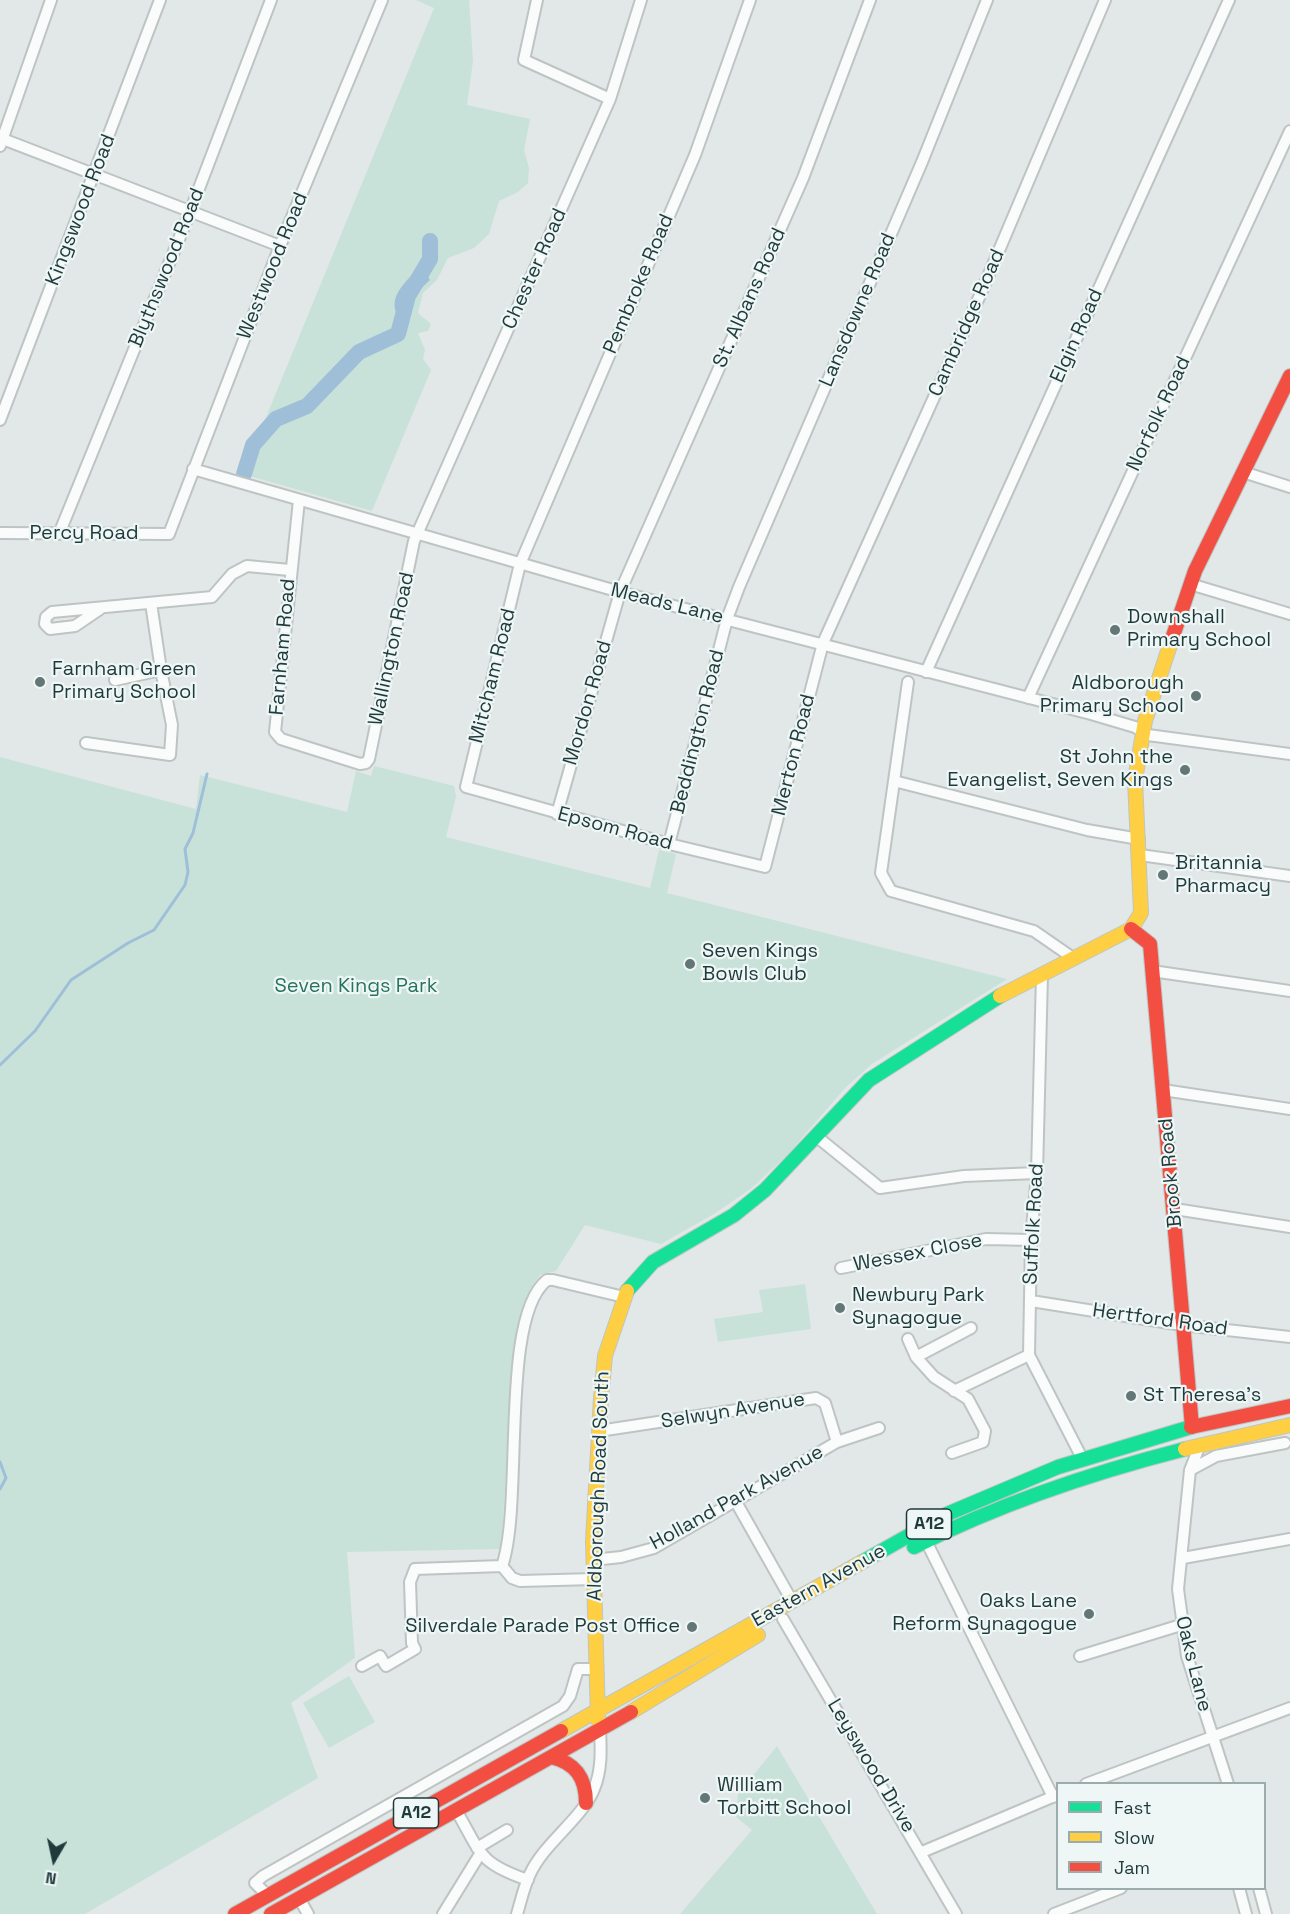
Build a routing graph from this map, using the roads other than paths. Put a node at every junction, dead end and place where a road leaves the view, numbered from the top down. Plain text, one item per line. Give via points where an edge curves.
1 (51, 0) edge
2 (160, 0) edge
3 (271, 0) edge
4 (382, 0) edge
5 (537, 0) edge
6 (641, 0) edge
7 (750, 0) edge
8 (870, 0) edge
9 (987, 0) edge
10 (1105, 0) edge
11 (1229, 0) edge
12 (610, 99) junction
13 (1290, 131) edge
14 (1, 141) edge
15 (95, 174) junction
16 (190, 212) junction
17 (280, 246) junction
18 (1290, 376) edge
19 (0, 420) edge
20 (193, 469) junction
21 (1243, 471) junction
22 (1290, 487) edge
23 (299, 500) junction
24 (0, 534) edge
25 (59, 534) junction
26 (169, 534) joint
27 (417, 534) junction
28 (520, 564) junction
29 (290, 570) junction
30 (1190, 584) junction
31 (620, 592) junction
32 (151, 603) junction
33 (100, 609) dead end
34 (1290, 614) edge
35 (727, 619) junction
36 (823, 643) junction
37 (161, 670) junction
38 (926, 672) junction
39 (115, 680) dead end
40 (908, 682) dead end
41 (1028, 698) junction
42 (1142, 731) junction
43 (86, 743) dead end
44 (1290, 754) edge
45 (366, 763) joint
46 (894, 781) junction
47 (466, 788) joint
48 (557, 814) junction
49 (1139, 838) junction
50 (669, 844) junction
51 (1140, 855) junction
52 (765, 867) joint
53 (1290, 876) edge
54 (1131, 929) junction
55 (1072, 958) junction
56 (1152, 971) junction
57 (1042, 975) junction
58 (1290, 991) edge
59 (1163, 1090) junction
60 (1290, 1109) edge
61 (816, 1136) junction
62 (1037, 1173) junction
63 (1175, 1209) junction
64 (1290, 1227) edge
65 (1031, 1240) junction
66 (841, 1268) dead end
67 (624, 1297) junction
68 (1031, 1301) junction
69 (1182, 1325) junction
70 (971, 1328) dead end
71 (1290, 1337) edge
72 (908, 1340) dead end
73 (1029, 1355) junction
74 (916, 1358) junction
75 (954, 1390) junction
76 (1290, 1406) edge
77 (1290, 1425) edge
78 (1192, 1427) junction
79 (879, 1428) dead end
80 (599, 1431) junction
81 (837, 1442) junction
82 (1285, 1443) dead end
83 (1200, 1444) junction
84 (1173, 1451) junction
85 (952, 1453) dead end
86 (1083, 1460) junction
87 (1190, 1470) junction
88 (736, 1502) junction
89 (1290, 1539) edge
90 (926, 1541) junction
91 (1183, 1558) junction
92 (594, 1560) junction
93 (502, 1566) junction
94 (594, 1579) junction
95 (792, 1601) junction
96 (783, 1619) junction
97 (1181, 1625) junction
98 (1080, 1656) dead end
99 (362, 1666) dead end
100 (596, 1669) junction
101 (1290, 1708) edge
102 (597, 1711) junction
103 (600, 1729) junction
104 (1212, 1736) junction
105 (551, 1757) junction
106 (1091, 1782) edge
107 (1227, 1782) edge
108 (1055, 1796) edge
109 (586, 1803) junction
110 (456, 1810) junction
111 (507, 1830) dead end
112 (479, 1851) junction
113 (922, 1852) junction
114 (528, 1880) junction
115 (1116, 1890) edge
116 (1240, 1890) edge
117 (1259, 1890) edge
118 (267, 1895) junction
119 (299, 1898) junction
120 (234, 1914) edge
121 (271, 1914) edge
122 (308, 1914) edge
123 (443, 1914) edge
124 (517, 1914) edge
125 (956, 1914) edge
126 (1054, 1914) edge
127 (1246, 1914) edge
128 (1266, 1914) edge

1 - 14 street
2 - 15 street, Kingswood Road
3 - 16 street, Blythswood Road
4 - 17 street, Westwood Road
5 - 12 street via 524,60
6 - 12 street, Chester Road
7 - 28 street, Pembroke Road via 695,155
8 - 31 street, St. Albans Road via 803,178
9 - 35 street, Lansdowne Road
10 - 36 street, Cambridge Road via 981,293
11 - 38 street, Elgin Road
12 - 27 street, Chester Road
13 - 41 street, Norfolk Road
14 - 15 street
15 - 16 street
15 - 19 street, Kingswood Road
16 - 17 street
16 - 25 street, Blythswood Road
17 - 20 street, Westwood Road
18 - 21 main road
20 - 23 street, Meads Lane
20 - 26 street, Westwood Road
21 - 22 street
21 - 30 main road
23 - 27 street, Meads Lane
23 - 29 street, Farnham Road
24 - 25 street, Percy Road
25 - 26 street, Percy Road
27 - 28 street, Meads Lane
27 - 45 street, Wallington Road
28 - 31 street, Meads Lane
28 - 47 street, Mitcham Road
29 - 32 street via 247,566 232,574 212,597
29 - 45 street, Farnham Road via 276,736
30 - 34 street
30 - 42 main road
31 - 35 street, Meads Lane
31 - 48 street, Mordon Road
32 - 33 street
32 - 37 street
35 - 36 street, Meads Lane
35 - 50 street, Beddington Road
36 - 38 street, Meads Lane
36 - 52 street, Merton Road
37 - 39 street
37 - 43 street via 172,724 170,755
38 - 41 street, Meads Lane
40 - 46 street
41 - 42 street, Meads Lane
42 - 44 street, Meads Lane via 1148,735
42 - 49 main road via 1135,780
46 - 49 street via 1087,830
46 - 55 street via 881,873 891,891 1034,931
47 - 48 street, Epsom Road
48 - 50 street, Epsom Road
49 - 51 main road
50 - 52 street, Epsom Road
51 - 53 street
51 - 54 main road via 1141,913
54 - 55 main road, Aldborough Road South
54 - 56 main road, Brook Road via 1150,944
55 - 57 main road, Aldborough Road South
56 - 58 street
56 - 59 main road, Brook Road
57 - 61 main road, Aldborough Road South via 985,1004 869,1080
57 - 62 street, Suffolk Road
59 - 60 street
59 - 63 main road, Brook Road
61 - 62 street via 880,1188 964,1176
61 - 67 main road, Aldborough Road South via 765,1190 734,1215 653,1262
62 - 65 street, Suffolk Road
63 - 64 street
63 - 69 main road, Brook Road
65 - 66 street, Wessex Close via 986,1239
65 - 68 street, Suffolk Road
67 - 80 main road, Aldborough Road South via 605,1356
67 - 93 street via 553,1280 547,1280 537,1291 520,1344
68 - 69 street, Hertford Road
68 - 73 street, Suffolk Road
69 - 71 street, Hertford Road
69 - 78 main road, Brook Road
70 - 74 street
72 - 74 street
73 - 75 street
73 - 86 street, Suffolk Road
74 - 75 street
75 - 85 street via 969,1399 985,1431 983,1442
76 - 78 main road, Eastern Avenue / A12
77 - 83 main road, Eastern Avenue / A12
78 - 86 main road, Eastern Avenue / A12
79 - 81 street, Holland Park Avenue
80 - 81 street, Selwyn Avenue via 816,1398 825,1403
80 - 92 main road, Aldborough Road South
81 - 88 street, Holland Park Avenue
82 - 87 street via 1215,1456
83 - 84 main road, Eastern Avenue / A12
83 - 87 street, Oaks Lane
84 - 87 street
84 - 90 main road, Eastern Avenue / A12 via 1063,1483
86 - 95 main road, Eastern Avenue / A12 via 947,1514
87 - 91 street, Oaks Lane
88 - 92 street, Holland Park Avenue via 654,1548
88 - 95 street
89 - 91 street
90 - 96 main road, Eastern Avenue / A12
90 - 108 street
91 - 97 street, Oaks Lane via 1178,1589
92 - 94 main road, Aldborough Road South
93 - 94 street via 520,1581
93 - 99 street via 415,1569 409,1588 415,1649 386,1666 380,1656
94 - 100 main road, Aldborough Road South
95 - 102 main road, Eastern Avenue / A12
96 - 103 main road, Eastern Avenue / A12
96 - 113 street, Leyswood Drive
97 - 98 street
97 - 104 street, Oaks Lane
100 - 102 main road, Aldborough Road South
100 - 118 street via 578,1669 563,1706 263,1876 255,1883
101 - 104 street
102 - 103 main road, Aldborough Road South
102 - 118 main road, A12
103 - 105 main road, A12
103 - 109 street via 599,1774
104 - 106 street
104 - 107 street, Oaks Lane
105 - 109 main road via 564,1759 584,1777
105 - 110 main road, A12
108 - 113 street
109 - 114 street via 554,1839
110 - 112 street
110 - 119 main road, A12
111 - 112 street
112 - 114 street via 489,1864
112 - 123 street
113 - 125 street, Leyswood Drive
114 - 124 street
115 - 126 street
116 - 127 street
117 - 128 street
118 - 120 main road, A12
119 - 121 main road, A12
119 - 122 street

